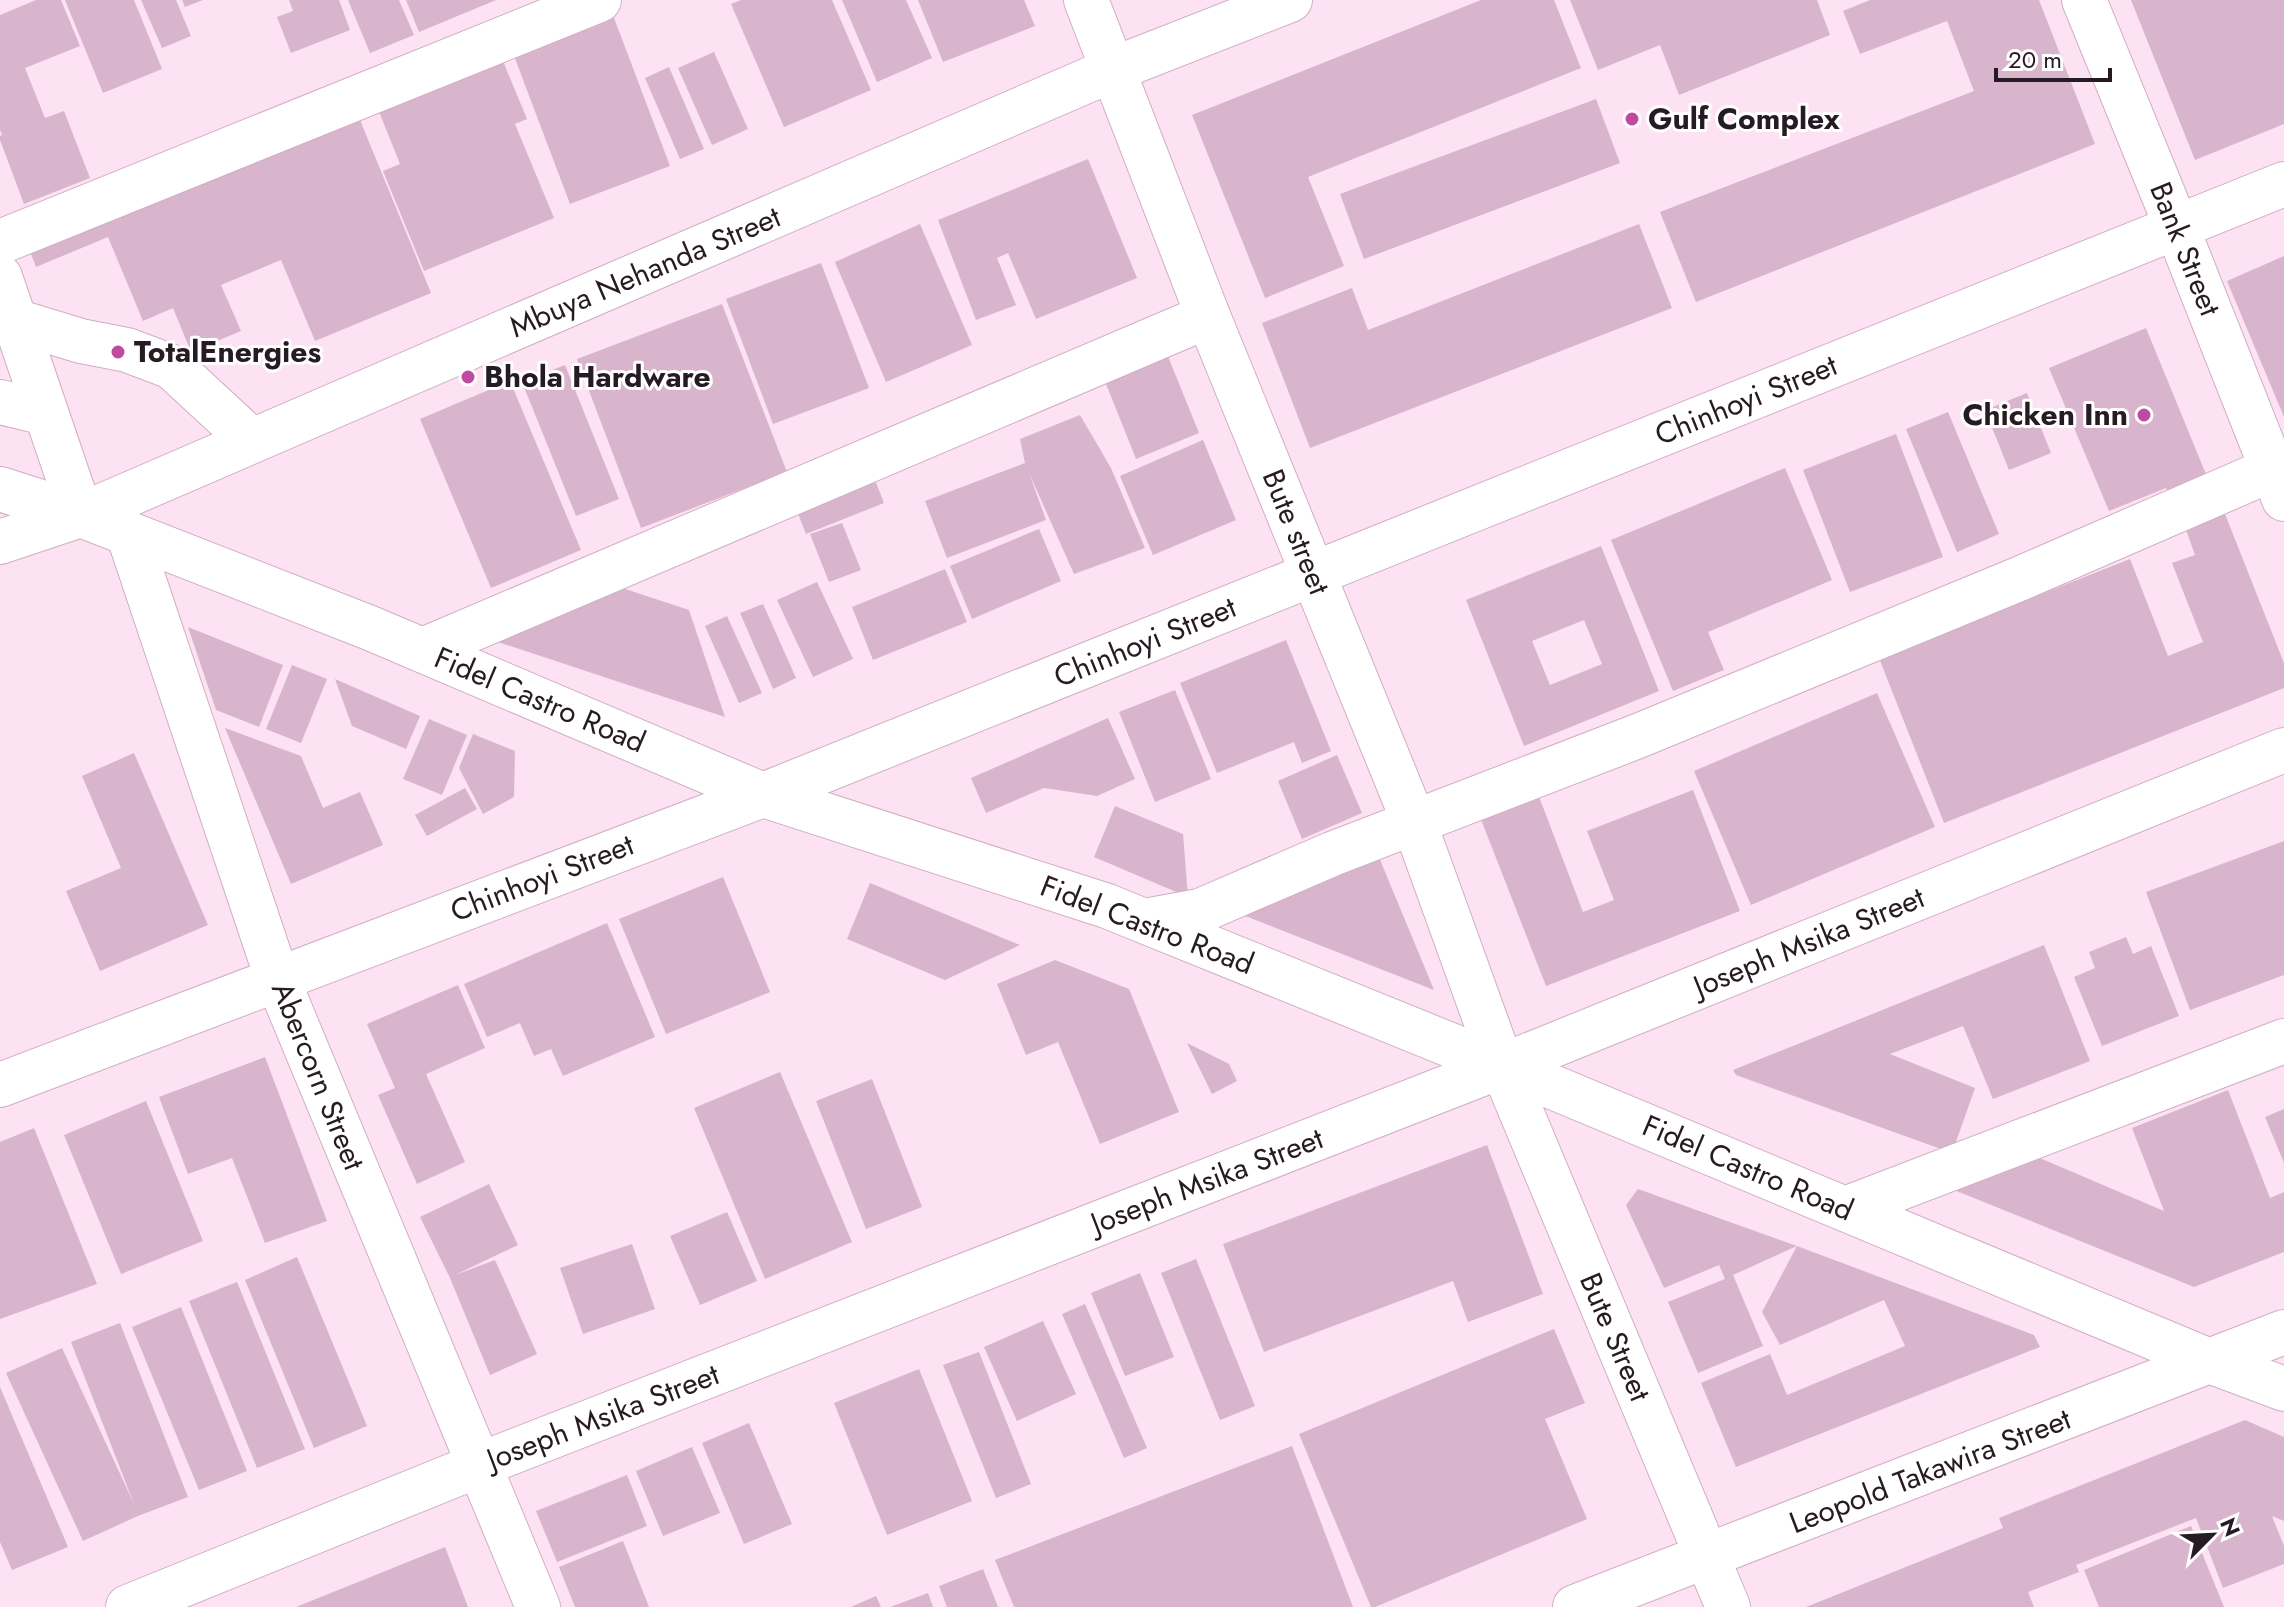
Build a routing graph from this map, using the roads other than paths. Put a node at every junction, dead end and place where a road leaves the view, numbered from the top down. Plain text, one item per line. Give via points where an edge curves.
1 (599, 0) edge
2 (1086, 0) edge
3 (1290, 0) edge
4 (2084, 0) edge
5 (1114, 69) junction
6 (2284, 184) edge
7 (2177, 228) junction
8 (0, 242) edge
9 (0, 277) edge
10 (1208, 316) junction
11 (15, 321) junction
12 (0, 402) edge
13 (46, 413) junction
14 (252, 441) junction
15 (2280, 477) edge
16 (0, 489) edge
17 (81, 515) junction
18 (128, 533) junction
19 (0, 542) edge
20 (1313, 574) junction
21 (423, 650) junction
22 (2284, 750) edge
23 (763, 795) junction
24 (1414, 822) junction
25 (1145, 921) junction
26 (277, 978) junction
27 (2284, 1041) edge
28 (1502, 1066) junction
29 (0, 1085) edge
30 (1845, 1209) junction
31 (2284, 1332) edge
32 (2212, 1362) junction
33 (2284, 1389) edge
34 (479, 1465) junction
35 (1707, 1557) junction
36 (128, 1607) edge
37 (538, 1607) edge
38 (1575, 1607) edge
39 (1728, 1607) edge

1 - 8 street
2 - 5 street, Bute street
3 - 5 street, Mbuya Nehanda Street
4 - 7 street, Bank Street
5 - 10 street, Bute street
5 - 14 street, Mbuya Nehanda Street
6 - 7 street, Chinhoyi Street
7 - 15 street, Bank Street
7 - 20 street, Chinhoyi Street
9 - 11 street
10 - 20 street, Bute street
10 - 21 street
11 - 13 street
11 - 14 street via 172,367
12 - 13 street
13 - 17 street
14 - 17 street, Mbuya Nehanda Street
15 - 24 street
16 - 17 street, Fidel Castro Road
17 - 18 street, Fidel Castro Road
17 - 19 street, Mbuya Nehanda Street
18 - 21 street, Fidel Castro Road
18 - 26 street, Abercorn Street
20 - 23 street, Chinhoyi Street
20 - 24 street, Bute street
21 - 23 street, Fidel Castro Road
22 - 28 street, Joseph Msika Street
23 - 25 street, Fidel Castro Road
23 - 26 street, Chinhoyi Street
24 - 25 street via 1200,911
24 - 28 street, Bute street
25 - 28 street, Fidel Castro Road
26 - 29 street, Chinhoyi Street
26 - 34 street, Abercorn Street
27 - 30 street
28 - 30 street, Fidel Castro Road
28 - 34 street, Joseph Msika Street
28 - 35 street, Bute Street
30 - 32 street, Fidel Castro Road
31 - 32 street, Leopold Takawira Street
32 - 33 street, Fidel Castro Road
32 - 35 street, Leopold Takawira Street
34 - 36 street, Joseph Msika Street
34 - 37 street, Abercorn Street
35 - 38 street, Leopold Takawira Street
35 - 39 street, Bute Street

